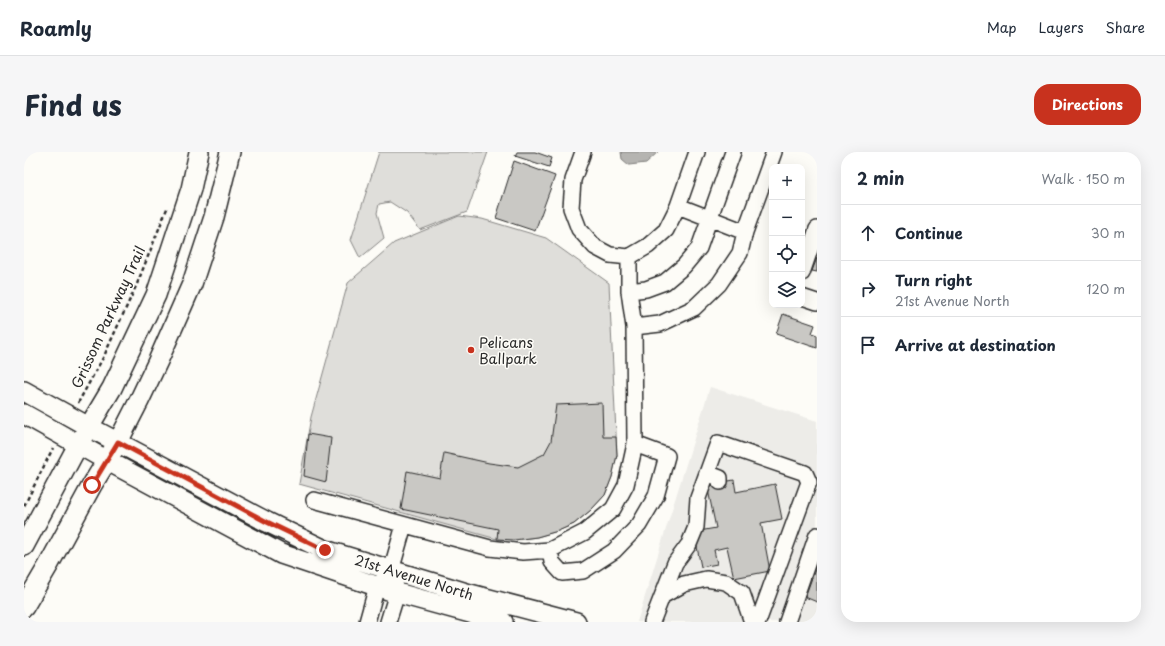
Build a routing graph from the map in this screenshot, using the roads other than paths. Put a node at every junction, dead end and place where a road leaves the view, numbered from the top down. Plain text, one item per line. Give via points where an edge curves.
1 (198, 152) edge
2 (230, 152) edge
3 (583, 152) edge
4 (697, 152) edge
5 (733, 152) edge
6 (774, 152) edge
7 (678, 206) junction
8 (710, 218) junction
9 (817, 229) edge
10 (746, 232) junction
11 (629, 257) junction
12 (803, 272) edge
13 (629, 291) junction
14 (805, 298) edge
15 (817, 302) edge
16 (634, 327) junction
17 (24, 391) edge
18 (24, 414) edge
19 (89, 427) junction
20 (118, 442) junction
21 (635, 444) junction
22 (78, 445) junction
23 (106, 460) junction
24 (707, 473) junction
25 (720, 482) dead end
26 (314, 500) dead end
27 (404, 524) junction
28 (817, 535) edge
29 (24, 546) edge
30 (550, 550) junction
31 (392, 571) junction
32 (377, 586) junction
33 (397, 593) junction
34 (664, 595) junction
35 (24, 607) edge
36 (367, 622) edge
37 (388, 622) edge
38 (502, 622) edge
39 (576, 622) edge
40 (652, 622) edge
41 (752, 622) edge
42 (758, 622) edge
43 (787, 622) edge

1 - 19 main road via 191,188 156,295 112,388
2 - 20 main road via 214,216 192,284
3 - 11 street via 573,180 571,208 579,228 595,247 610,255
4 - 7 street
5 - 8 street
6 - 10 street
7 - 8 street
7 - 11 street via 666,230 648,246
8 - 10 street
8 - 13 street via 699,248 684,266 665,282 646,289
9 - 12 street
10 - 16 street via 740,253 719,284 694,308 660,324
11 - 13 street
13 - 16 street
14 - 15 street
16 - 21 street
17 - 19 main road, 21st Avenue North
18 - 22 main road, 21st Avenue North
19 - 20 main road, 21st Avenue North
19 - 22 main road
20 - 23 main road
20 - 31 main road, 21st Avenue North via 267,522 325,550
21 - 30 street via 626,485 613,509 585,532
21 - 30 street via 667,456 656,496 639,525 614,551 583,572 562,573 552,562
22 - 23 main road, 21st Avenue North
22 - 29 main road
23 - 32 main road, 21st Avenue North via 281,554
23 - 35 main road
24 - 25 street via 720,478
24 - 34 street via 698,498 696,526 689,544 675,563
24 - 42 street via 718,443 805,473 809,482
26 - 27 street
27 - 30 street via 490,548 523,552
27 - 31 street
28 - 43 street
31 - 32 street
31 - 33 street
31 - 39 main road, 21st Avenue North
32 - 33 main road, 21st Avenue North
32 - 36 street
33 - 37 street
33 - 38 main road, 21st Avenue North
34 - 40 street
34 - 41 street via 684,584 706,579 726,582 742,593

